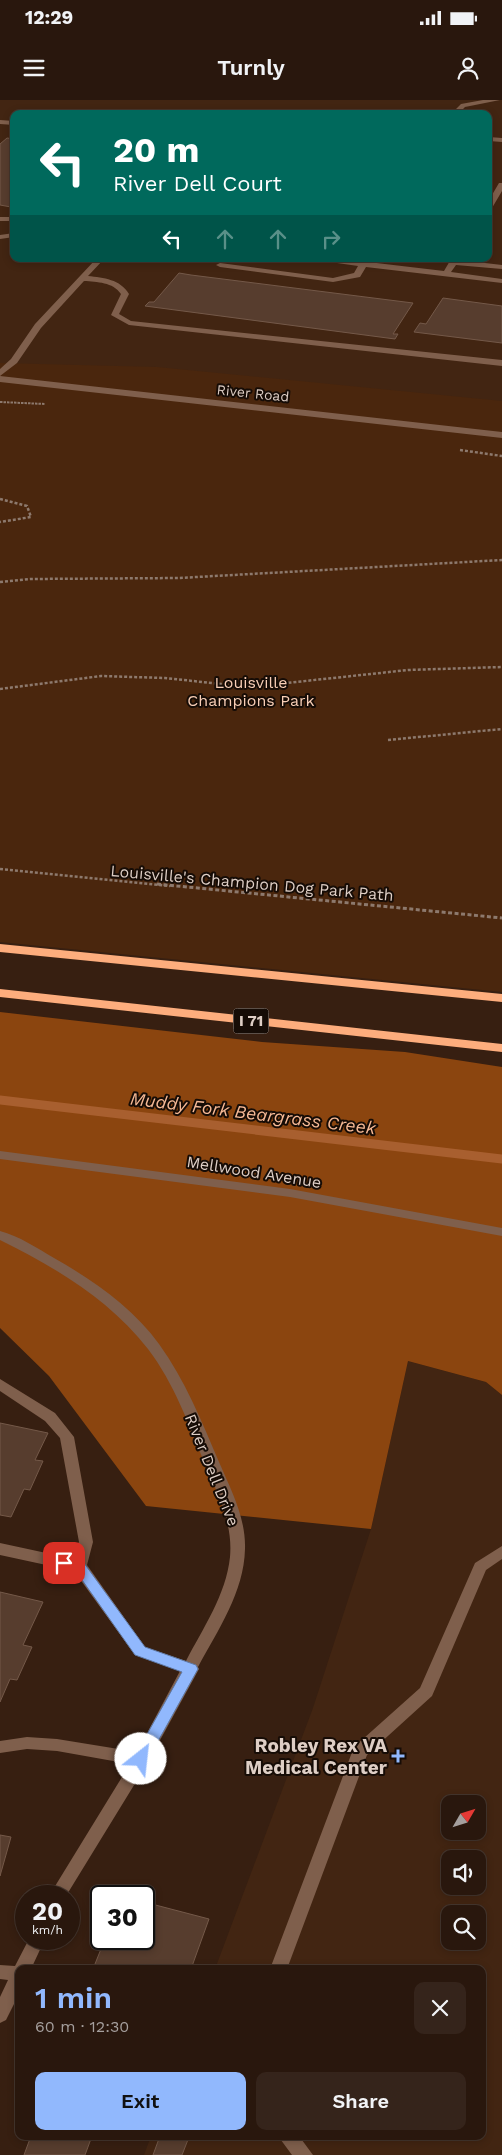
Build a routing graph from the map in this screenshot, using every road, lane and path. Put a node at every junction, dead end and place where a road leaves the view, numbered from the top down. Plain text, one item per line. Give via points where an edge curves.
1 (497, 100) edge
2 (458, 110) edge
3 (502, 185) edge
4 (492, 201) edge
5 (97, 262) edge
6 (364, 262) edge
7 (370, 262) edge
8 (453, 262) edge
9 (468, 262) edge
10 (220, 265) dead end
11 (502, 267) edge
12 (446, 274) junction
13 (83, 278) junction
14 (502, 281) edge
15 (502, 363) edge
16 (0, 374) edge
17 (0, 379) edge
18 (502, 435) edge
19 (0, 499) edge
20 (0, 522) edge
21 (502, 560) edge
22 (0, 582) edge
23 (502, 667) edge
24 (0, 690) edge
25 (502, 728) edge
26 (388, 740) dead end
27 (0, 869) edge
28 (502, 918) edge
29 (0, 948) edge
30 (0, 993) edge
31 (502, 998) edge
32 (502, 1048) edge
33 (0, 1155) edge
34 (502, 1232) edge
35 (0, 1235) edge
36 (0, 1384) edge
37 (0, 1549) edge
38 (502, 1552) edge
39 (79, 1566) junction
40 (191, 1669) junction
41 (0, 1747) edge
42 (141, 1759) junction
43 (64, 1885) edge
44 (31, 1950) edge
45 (24, 1965) edge
46 (280, 1965) edge
47 (0, 1972) edge
48 (15, 1974) edge
49 (15, 1983) edge
50 (0, 2015) edge
51 (291, 2140) edge
52 (304, 2155) edge

1 - 2 street via 463,105
3 - 4 street
5 - 13 street
6 - 10 street via 357,275 333,280
7 - 12 street
8 - 12 street
9 - 11 street
12 - 14 street
13 - 15 street via 115,284 123,289 125,294 115,315 130,323
13 - 16 street via 38,326 14,362
17 - 18 street, River Road
19 - 20 path via 27,506 31,517
21 - 22 path via 179,578
23 - 24 path via 408,670 248,687 165,678 102,676
25 - 26 path
27 - 28 path, Louisville's Champion Dog Park Path
29 - 31 highway
30 - 32 highway, I 71
33 - 34 street, Mellwood Avenue via 290,1192
35 - 40 street, River Dell Drive via 102,1295 139,1329 163,1361 180,1392 234,1515 239,1547 234,1581
36 - 39 street via 50,1417 67,1437 86,1542
37 - 39 street
38 - 46 street via 480,1567 426,1692 360,1751
39 - 40 street via 140,1651
40 - 42 street, River Dell Drive
41 - 42 street via 27,1743 57,1745
42 - 43 street, River Dell Drive
44 - 45 street
47 - 48 street
49 - 50 street
51 - 52 street

